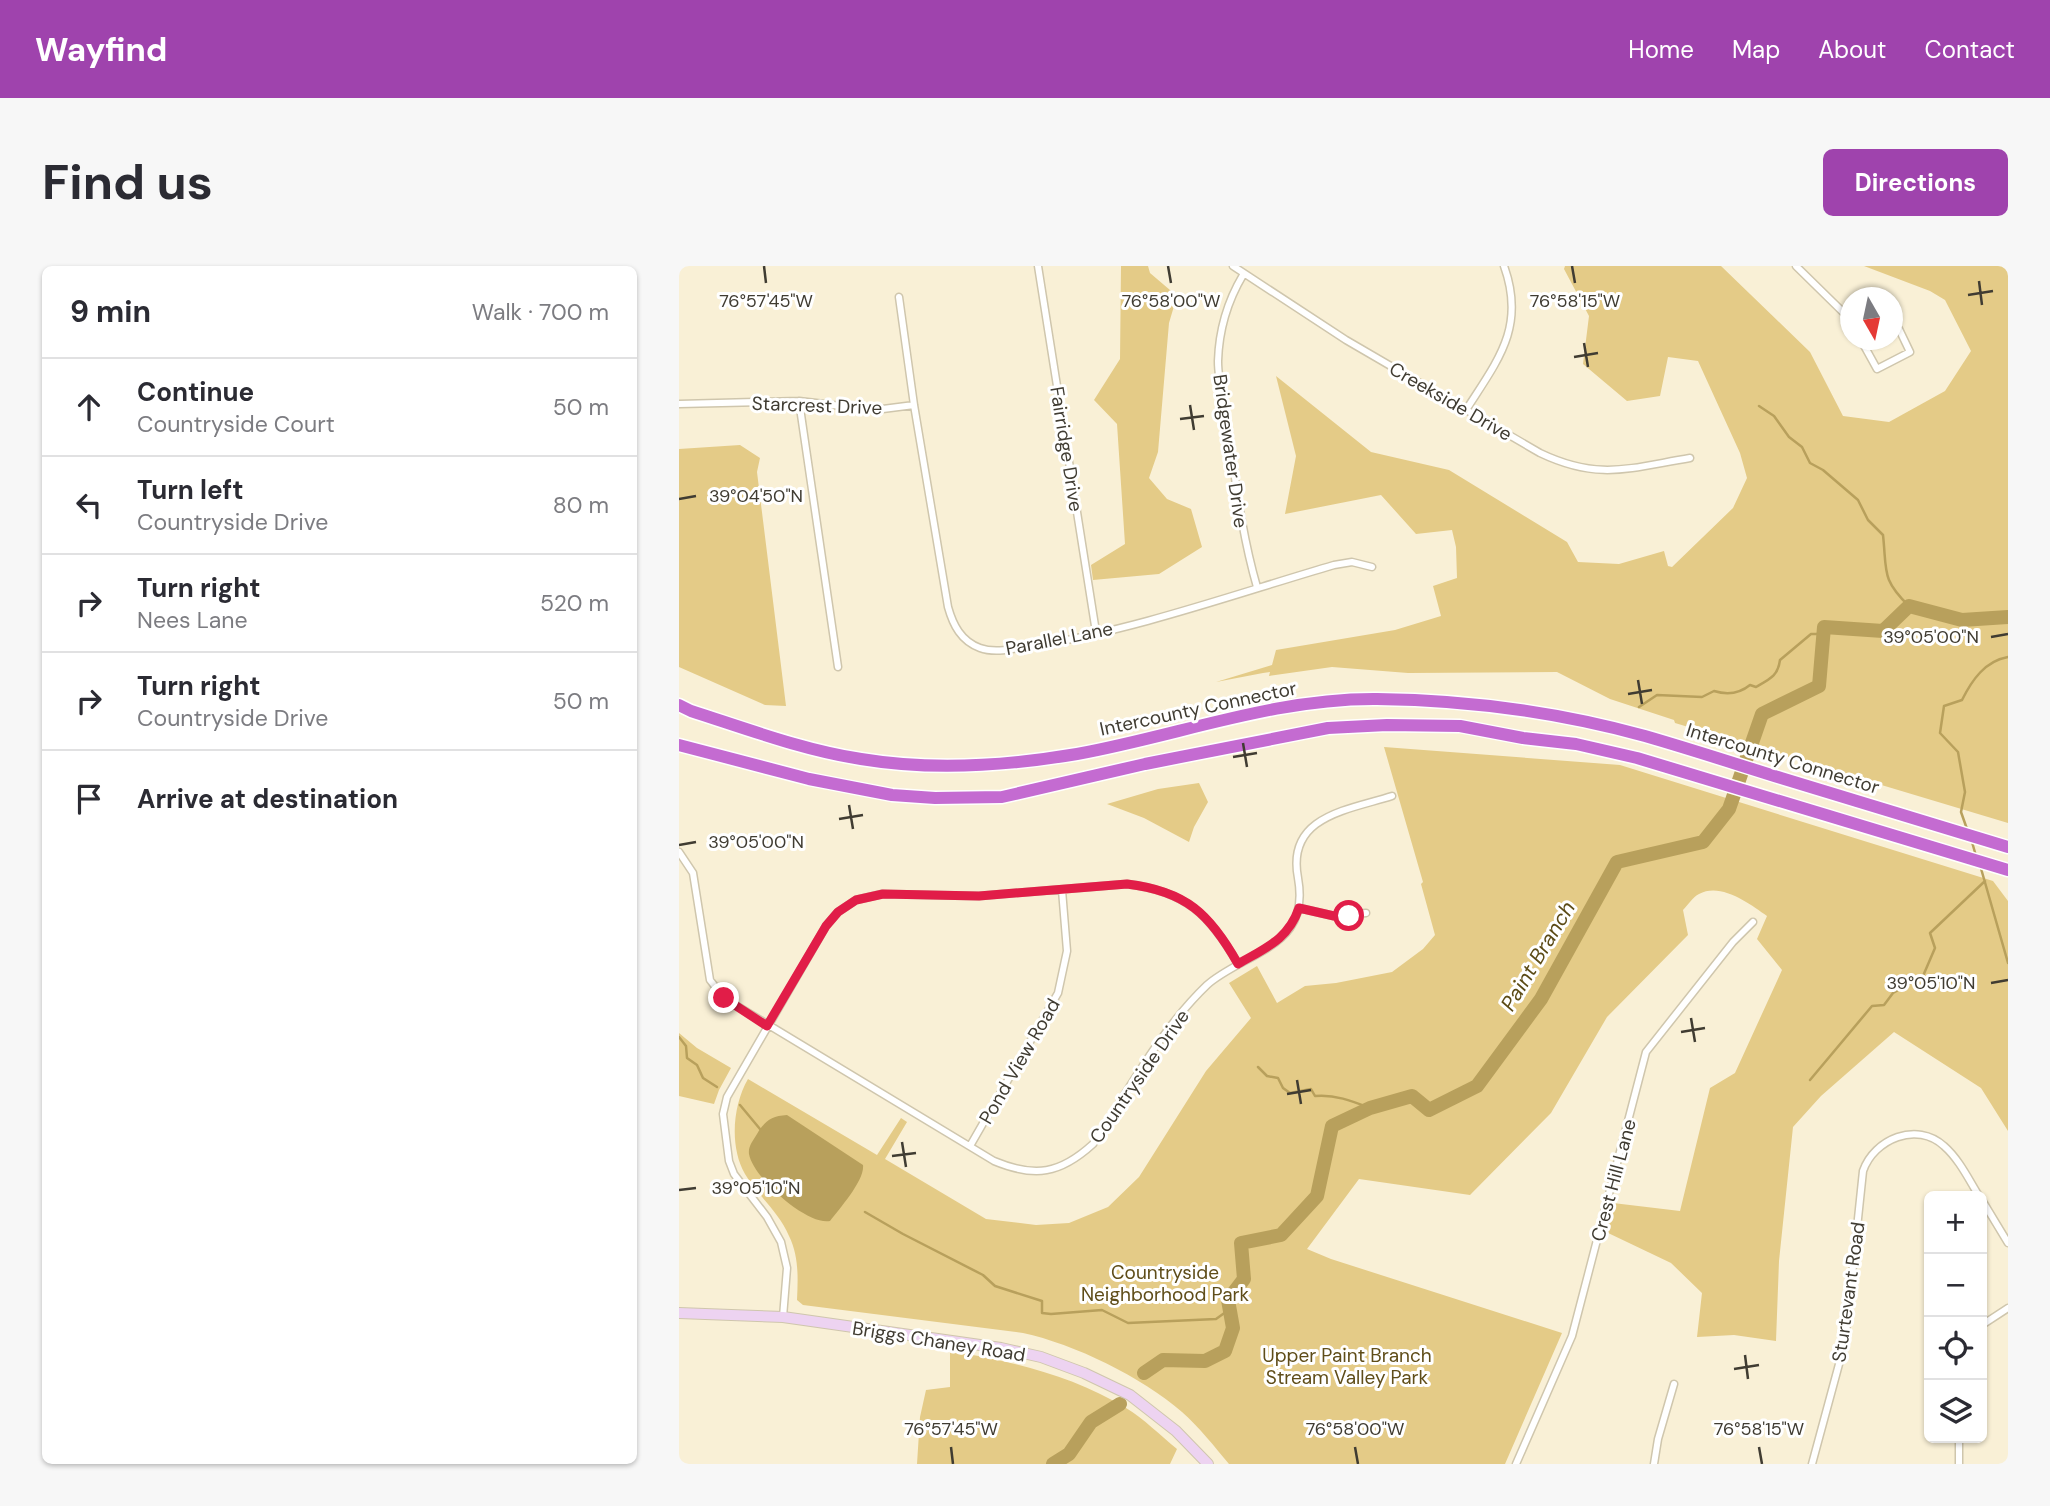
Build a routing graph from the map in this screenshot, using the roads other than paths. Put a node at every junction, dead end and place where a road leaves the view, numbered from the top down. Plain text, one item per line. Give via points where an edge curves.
1 (1038, 266) edge
2 (1233, 266) edge
3 (1504, 266) edge
4 (1796, 266) edge
5 (1243, 275) junction
6 (899, 297) dead end
7 (1840, 309) edge
8 (1903, 337) edge
9 (1867, 350) edge
10 (799, 401) junction
11 (679, 404) edge
12 (914, 405) junction
13 (1466, 410) junction
14 (1690, 458) dead end
15 (1372, 567) dead end
16 (1257, 587) junction
17 (1096, 632) junction
18 (838, 667) dead end
19 (679, 705) edge
20 (679, 745) edge
21 (1392, 796) dead end
22 (2008, 847) edge
23 (679, 852) edge
24 (2008, 870) edge
25 (1062, 890) junction
26 (1299, 908) junction
27 (1366, 913) dead end
28 (1753, 922) dead end
29 (1238, 964) junction
30 (767, 1026) junction
31 (970, 1146) junction
32 (1975, 1191) edge
33 (1987, 1209) edge
34 (2008, 1242) edge
35 (2008, 1308) edge
36 (679, 1313) edge
37 (783, 1317) junction
38 (1987, 1322) edge
39 (1674, 1384) dead end
40 (1959, 1443) edge
41 (1208, 1464) edge
42 (1515, 1464) edge
43 (1654, 1464) edge
44 (1812, 1464) edge
45 (1959, 1464) edge

1 - 17 street, Fairridge Drive
2 - 5 street, Creekside Drive
3 - 13 street via 1512,295 1511,326 1499,359
4 - 7 street
5 - 13 street, Creekside Drive
5 - 16 street, Bridgewater Drive via 1226,311 1218,363 1245,546
6 - 12 street, Parallel Lane
8 - 9 street via 1910,352 1877,369
10 - 11 street, Starcrest Drive
10 - 12 street, Starcrest Drive via 875,410
10 - 18 street
12 - 17 street, Parallel Lane via 948,607 959,633 981,648 1002,651
13 - 14 street, Creekside Drive via 1540,453 1596,471
15 - 16 street, Parallel Lane via 1352,562
16 - 17 street, Parallel Lane
19 - 22 highway, Intercounty Connector via 792,743 915,765 1018,763 1296,705 1375,699 1484,705 1643,735
20 - 24 highway via 892,795 1002,797 1328,728 1460,726 1637,758
21 - 26 street via 1328,816 1307,831 1296,851
23 - 30 street, Countryside Drive via 693,873 710,980 724,998
25 - 29 street via 1127,884 1170,893 1208,920
25 - 30 street via 979,896 883,894 856,900 826,926
25 - 31 street, Pond View Road via 1067,951 1058,993
26 - 27 street via 1334,916
26 - 29 street, Countryside Drive via 1289,930
28 - 42 street, Crest Hill Lane via 1646,1052 1572,1336
29 - 31 street, Countryside Drive via 1187,1004 1093,1144 1075,1161 1056,1169 1015,1170
30 - 31 street, Countryside Drive
30 - 37 street via 727,1097 723,1115 734,1174 781,1242 787,1268
32 - 44 street, Sturtevant Road via 1943,1144 1920,1135 1885,1142 1866,1161 1845,1342
33 - 34 street
35 - 38 street
36 - 37 main road, Briggs Chaney Road
37 - 41 main road, Briggs Chaney Road via 1041,1357 1130,1395 1176,1431
39 - 43 street
40 - 45 street

